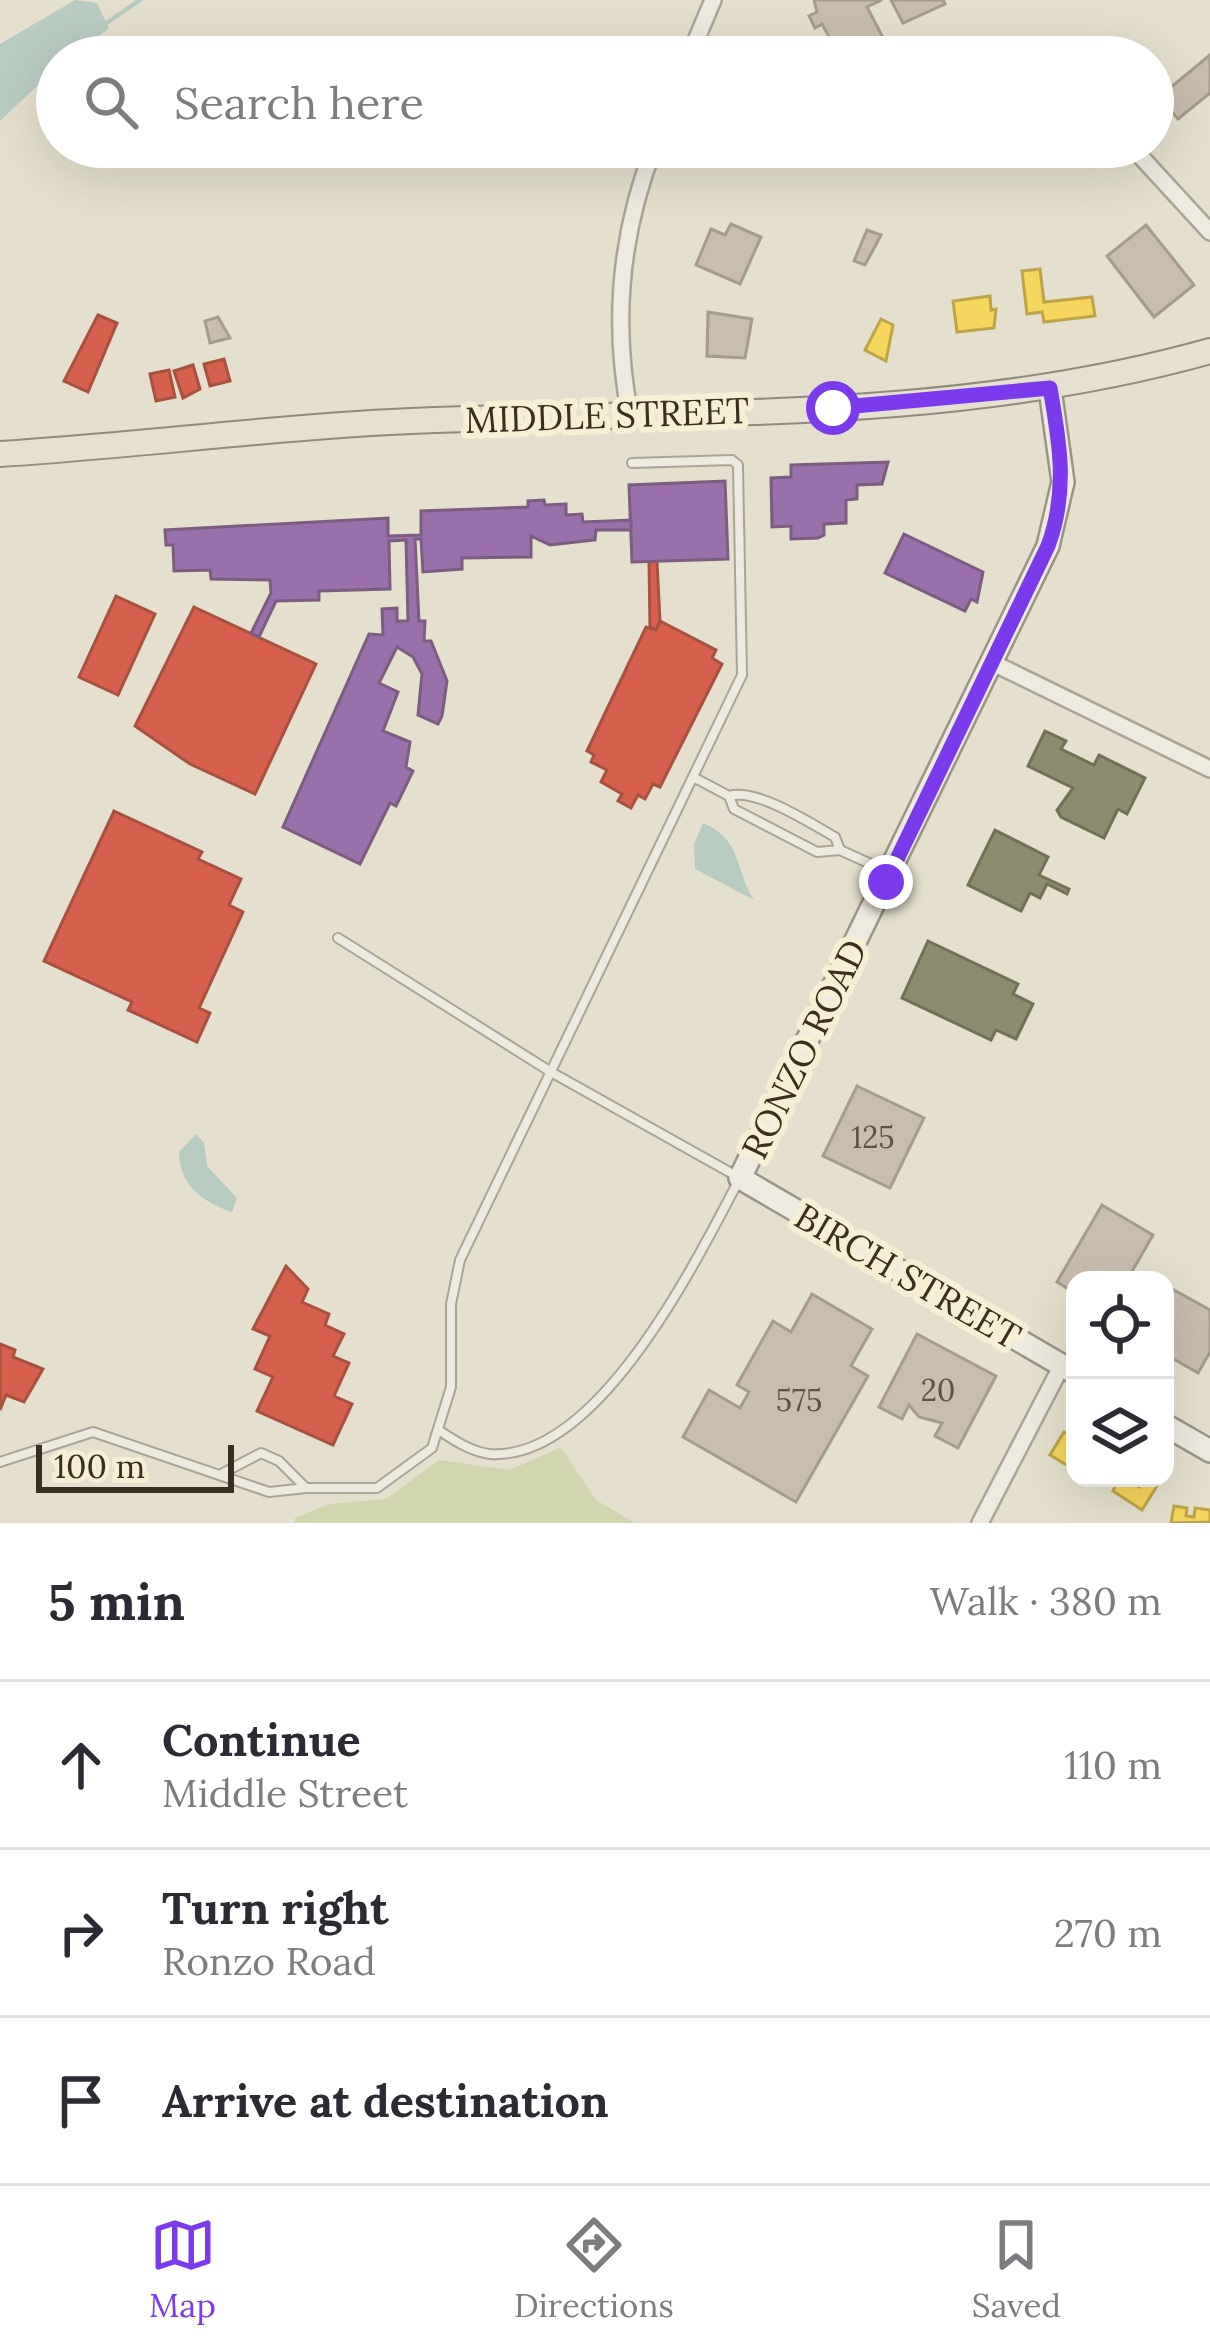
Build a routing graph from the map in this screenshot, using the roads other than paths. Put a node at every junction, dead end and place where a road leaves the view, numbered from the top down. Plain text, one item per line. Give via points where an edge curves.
1 (713, 0) edge
2 (698, 36) edge
3 (647, 168) edge
4 (1151, 168) edge
5 (1210, 232) edge
6 (1210, 351) edge
7 (1050, 388) junction
8 (630, 415) junction
9 (0, 454) edge
10 (632, 463) dead end
11 (993, 663) junction
12 (1210, 769) edge
13 (693, 777) junction
14 (729, 796) junction
15 (840, 850) junction
16 (891, 873) junction
17 (338, 938) dead end
18 (551, 1072) junction
19 (740, 1178) junction
20 (1066, 1367) edge
21 (1066, 1374) edge
22 (1174, 1430) edge
23 (440, 1431) junction
24 (1210, 1450) edge
25 (0, 1462) edge
26 (223, 1473) junction
27 (306, 1488) junction
28 (980, 1523) edge

1 - 2 street
3 - 8 street via 621,272
4 - 5 street
6 - 7 main road, MIDDLE STREET
7 - 8 main road, MIDDLE STREET via 926,403
7 - 11 main road, RONZO ROAD via 1062,502
8 - 9 main road, MIDDLE STREET via 325,426
10 - 13 lane via 738,465 742,675
11 - 12 street
11 - 16 main road, RONZO ROAD
13 - 14 lane
13 - 18 lane
14 - 15 lane via 745,793 810,824 835,837
14 - 15 lane via 734,809 817,852
15 - 16 lane
16 - 19 main road, RONZO ROAD
17 - 18 lane
18 - 19 lane
18 - 23 lane via 460,1259 451,1304 454,1365
19 - 20 main road, BIRCH STREET
19 - 23 lane via 632,1363 586,1414 497,1454
21 - 28 street
22 - 24 main road
23 - 27 lane via 427,1453 377,1488
25 - 26 lane via 93,1432
26 - 27 lane via 269,1492
26 - 27 lane via 262,1453

